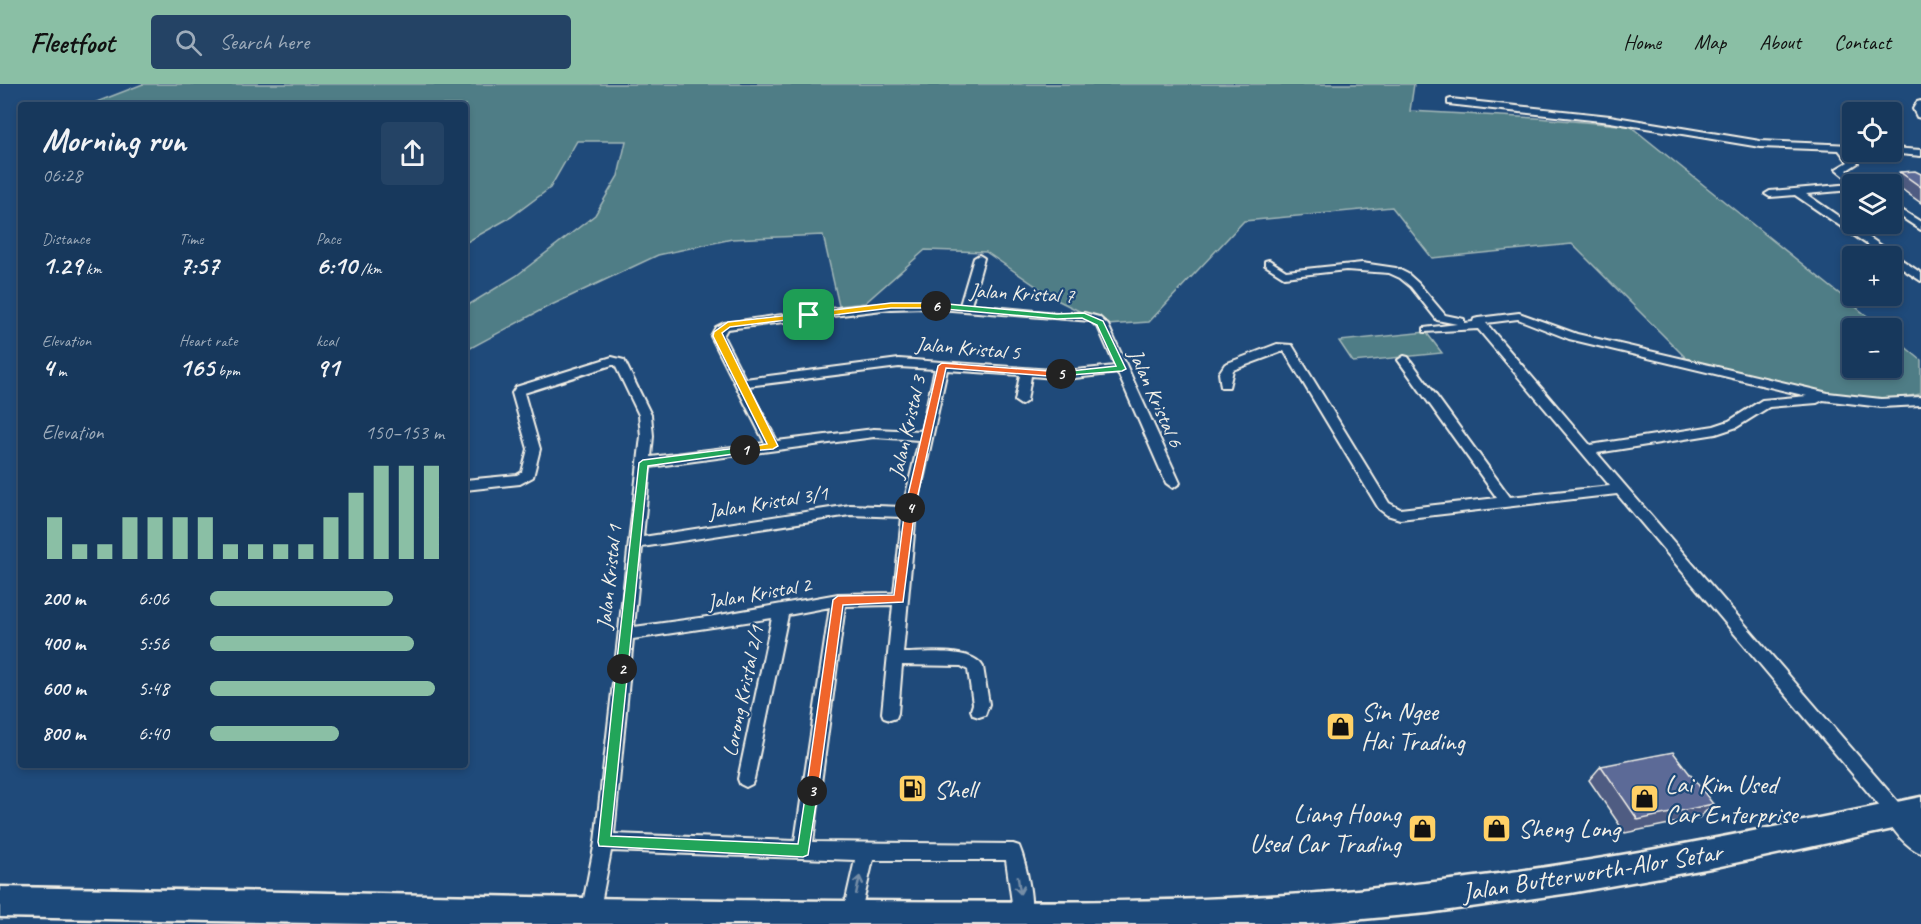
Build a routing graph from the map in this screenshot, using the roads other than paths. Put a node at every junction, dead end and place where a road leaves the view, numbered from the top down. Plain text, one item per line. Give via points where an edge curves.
1 (1450, 102) dead end
2 (1921, 105) edge
3 (1921, 114) edge
4 (1841, 147) joint
5 (1902, 152) edge
6 (1921, 153) edge
7 (1846, 174) edge
8 (1842, 188) edge
9 (1797, 192) junction
10 (1770, 194) dead end
11 (1902, 214) edge
12 (1921, 227) edge
13 (1875, 246) edge
14 (979, 258) dead end
15 (1269, 263) dead end
16 (1902, 265) edge
17 (1921, 278) edge
18 (964, 309) junction
19 (1479, 323) junction
20 (1104, 327) joint
21 (1428, 330) dead end
22 (1404, 360) dead end
23 (942, 366) junction
24 (1122, 369) junction
25 (1026, 373) junction
26 (741, 383) junction
27 (1225, 384) dead end
28 (1828, 397) junction
29 (1021, 401) dead end
30 (1921, 401) edge
31 (926, 436) junction
32 (773, 446) junction
33 (1587, 450) junction
34 (643, 463) junction
35 (1173, 483) dead end
36 (468, 485) edge
37 (1621, 489) junction
38 (1507, 502) junction
39 (909, 512) junction
40 (635, 543) junction
41 (899, 599) junction
42 (838, 600) junction
43 (781, 611) junction
44 (626, 634) junction
45 (896, 658) junction
46 (979, 710) dead end
47 (890, 713) dead end
48 (746, 779) dead end
49 (1909, 813) edge
50 (1921, 841) edge
51 (604, 842) junction
52 (803, 850) junction
53 (866, 852) junction
54 (0, 902) edge
55 (590, 914) junction
56 (318, 917) edge
57 (851, 917) junction
58 (1022, 918) junction
59 (895, 921) edge

1 - 4 street via 1610,119 1760,144
2 - 3 street
4 - 7 street via 1853,163 1841,169
5 - 6 street
8 - 9 street
9 - 10 street
9 - 13 street
11 - 12 street
14 - 18 street
15 - 19 street via 1284,274 1337,267 1396,272 1410,281 1441,318
16 - 17 street
18 - 20 street, Jalan Kristal 7 via 1084,316
18 - 26 street, Jalan Kristal 7 via 891,306 728,325 717,336
19 - 21 street
19 - 28 street via 1519,316 1573,337
19 - 33 street
20 - 24 street, Jalan Kristal 6
22 - 38 street
23 - 25 street, Jalan Kristal 5
23 - 26 street, Jalan Kristal 5 via 874,365
23 - 31 street, Jalan Kristal 3
24 - 25 street, Jalan Kristal 5 via 1066,375
24 - 35 street, Jalan Kristal 6
25 - 29 street
26 - 32 street
27 - 38 street via 1225,373 1233,364 1288,348 1384,506 1392,512
28 - 30 street via 1881,404
28 - 33 street via 1766,403 1716,430
31 - 32 street via 874,433
31 - 39 street, Jalan Kristal 3
32 - 34 street
33 - 37 street
34 - 36 street, Jalan Kristal 1 via 645,415 616,361 520,390 534,449 528,474 520,479
34 - 40 street, Jalan Kristal 1
37 - 38 street
37 - 49 street
39 - 40 street, Jalan Kristal 3/1 via 850,510
39 - 41 street, Jalan Kristal 3
40 - 44 street, Jalan Kristal 1
41 - 42 street, Jalan Kristal 2
41 - 45 street, Jalan Kristal 3
42 - 43 street, Jalan Kristal 2
42 - 52 street
43 - 44 street, Jalan Kristal 2
43 - 48 street, Lorong Kristal 2/1
44 - 51 street, Jalan Kristal 1
45 - 46 street via 971,663 975,667
45 - 47 street, Jalan Kristal 3
49 - 50 street
49 - 58 main road, Jalan Butterworth-Alor Setar via 1677,860 1515,887 1351,905
51 - 52 street
51 - 55 street, Jalan Kristal 1
52 - 53 street
57 -> 53 street
53 -> 58 street via 1013,852
54 - 56 main road, Jalan Butterworth-Alor Setar via 217,905
55 - 56 main road, Jalan Butterworth-Alor Setar
55 - 57 main road, Jalan Butterworth-Alor Setar
57 - 59 main road, Jalan Butterworth-Alor Setar
58 - 59 main road, Jalan Butterworth-Alor Setar

